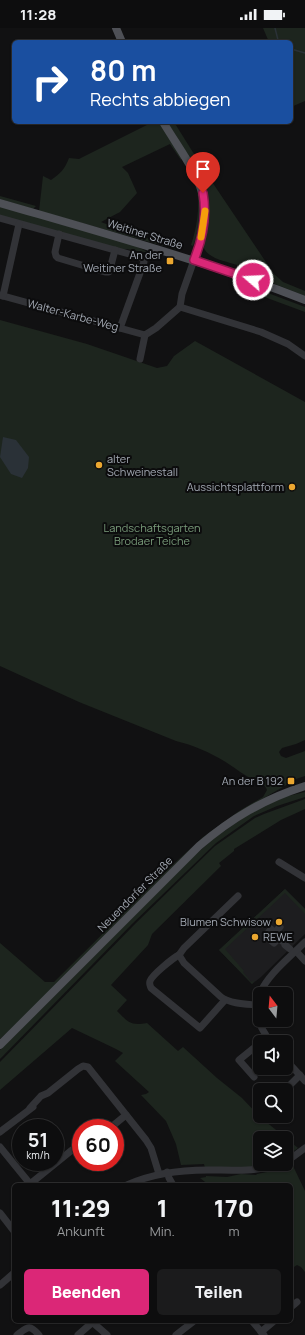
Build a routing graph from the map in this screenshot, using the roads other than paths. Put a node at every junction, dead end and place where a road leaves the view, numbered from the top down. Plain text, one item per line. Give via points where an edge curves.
1 (116, 28) edge
2 (121, 40) edge
3 (165, 124) edge
4 (0, 203) edge
5 (0, 218) edge
6 (19, 224) junction
7 (59, 234) junction
8 (114, 250) junction
9 (194, 260) junction
10 (2, 296) edge
11 (305, 300) edge
12 (180, 307) junction
13 (120, 328) junction
14 (145, 335) junction
15 (305, 356) edge
16 (140, 358) dead end
17 (305, 786) edge
18 (279, 862) dead end
19 (305, 878) edge
20 (238, 896) dead end
21 (279, 937) junction
22 (305, 942) edge
23 (179, 955) junction
24 (305, 961) edge
25 (262, 987) edge
26 (225, 1000) junction
27 (253, 1004) edge
28 (0, 1045) edge
29 (253, 1050) edge
30 (293, 1068) edge
31 (300, 1075) junction
32 (254, 1077) dead end
33 (305, 1081) edge
34 (291, 1083) edge
35 (126, 1114) junction
36 (120, 1119) edge
37 (0, 1132) edge
38 (0, 1147) edge
39 (305, 1148) edge
40 (72, 1150) dead end
41 (293, 1157) edge
42 (253, 1170) edge
43 (168, 1172) junction
44 (159, 1174) junction
45 (29, 1183) edge
46 (31, 1183) edge
47 (133, 1183) edge
48 (172, 1183) edge
49 (0, 1213) edge
50 (12, 1228) edge
51 (12, 1275) edge
52 (0, 1285) edge
53 (297, 1302) dead end
54 (293, 1305) edge
55 (91, 1323) edge
56 (95, 1323) edge
57 (191, 1323) edge
58 (254, 1323) edge
59 (272, 1323) edge
60 (262, 1334) edge
61 (17, 1335) edge
62 (39, 1335) edge
63 (78, 1335) edge
64 (107, 1335) edge
65 (176, 1335) edge

1 - 2 main road
3 - 9 main road via 197,177 203,193 205,219
4 - 9 main road, Weitiner Straße
5 - 6 street
6 - 7 street
6 - 10 street
7 - 8 street
7 - 8 street via 55,252 58,258 106,272 110,269
8 - 13 street via 140,257 144,262
9 - 11 main road, Weitiner Straße
9 - 12 street
10 - 13 street, Walter-Karbe-Weg
12 - 14 street
12 - 15 street via 262,332 288,344
13 - 14 street, Walter-Karbe-Weg
14 - 16 street
17 - 28 main road, Neuendorfer Straße via 258,805 208,838
18 - 19 street
20 - 23 street
21 - 22 street
21 - 24 street
21 - 25 street
23 - 26 street via 184,963
23 - 26 street via 151,978 151,988 200,1028
26 - 27 street
29 - 32 street via 239,1060
30 - 31 street
31 - 33 street
31 - 34 street
35 - 36 street
35 - 37 street via 90,1068 83,1066 36,1100
35 - 44 street via 151,1148
38 - 45 street
39 - 41 street
40 - 46 street
42 - 43 street
43 - 44 street
43 - 48 street
44 - 47 street
49 - 50 street
51 - 52 street
53 - 54 street
55 - 63 street
56 - 64 street
57 - 65 street
58 - 60 street
59 - 60 street
61 - 62 street via 30,1327

